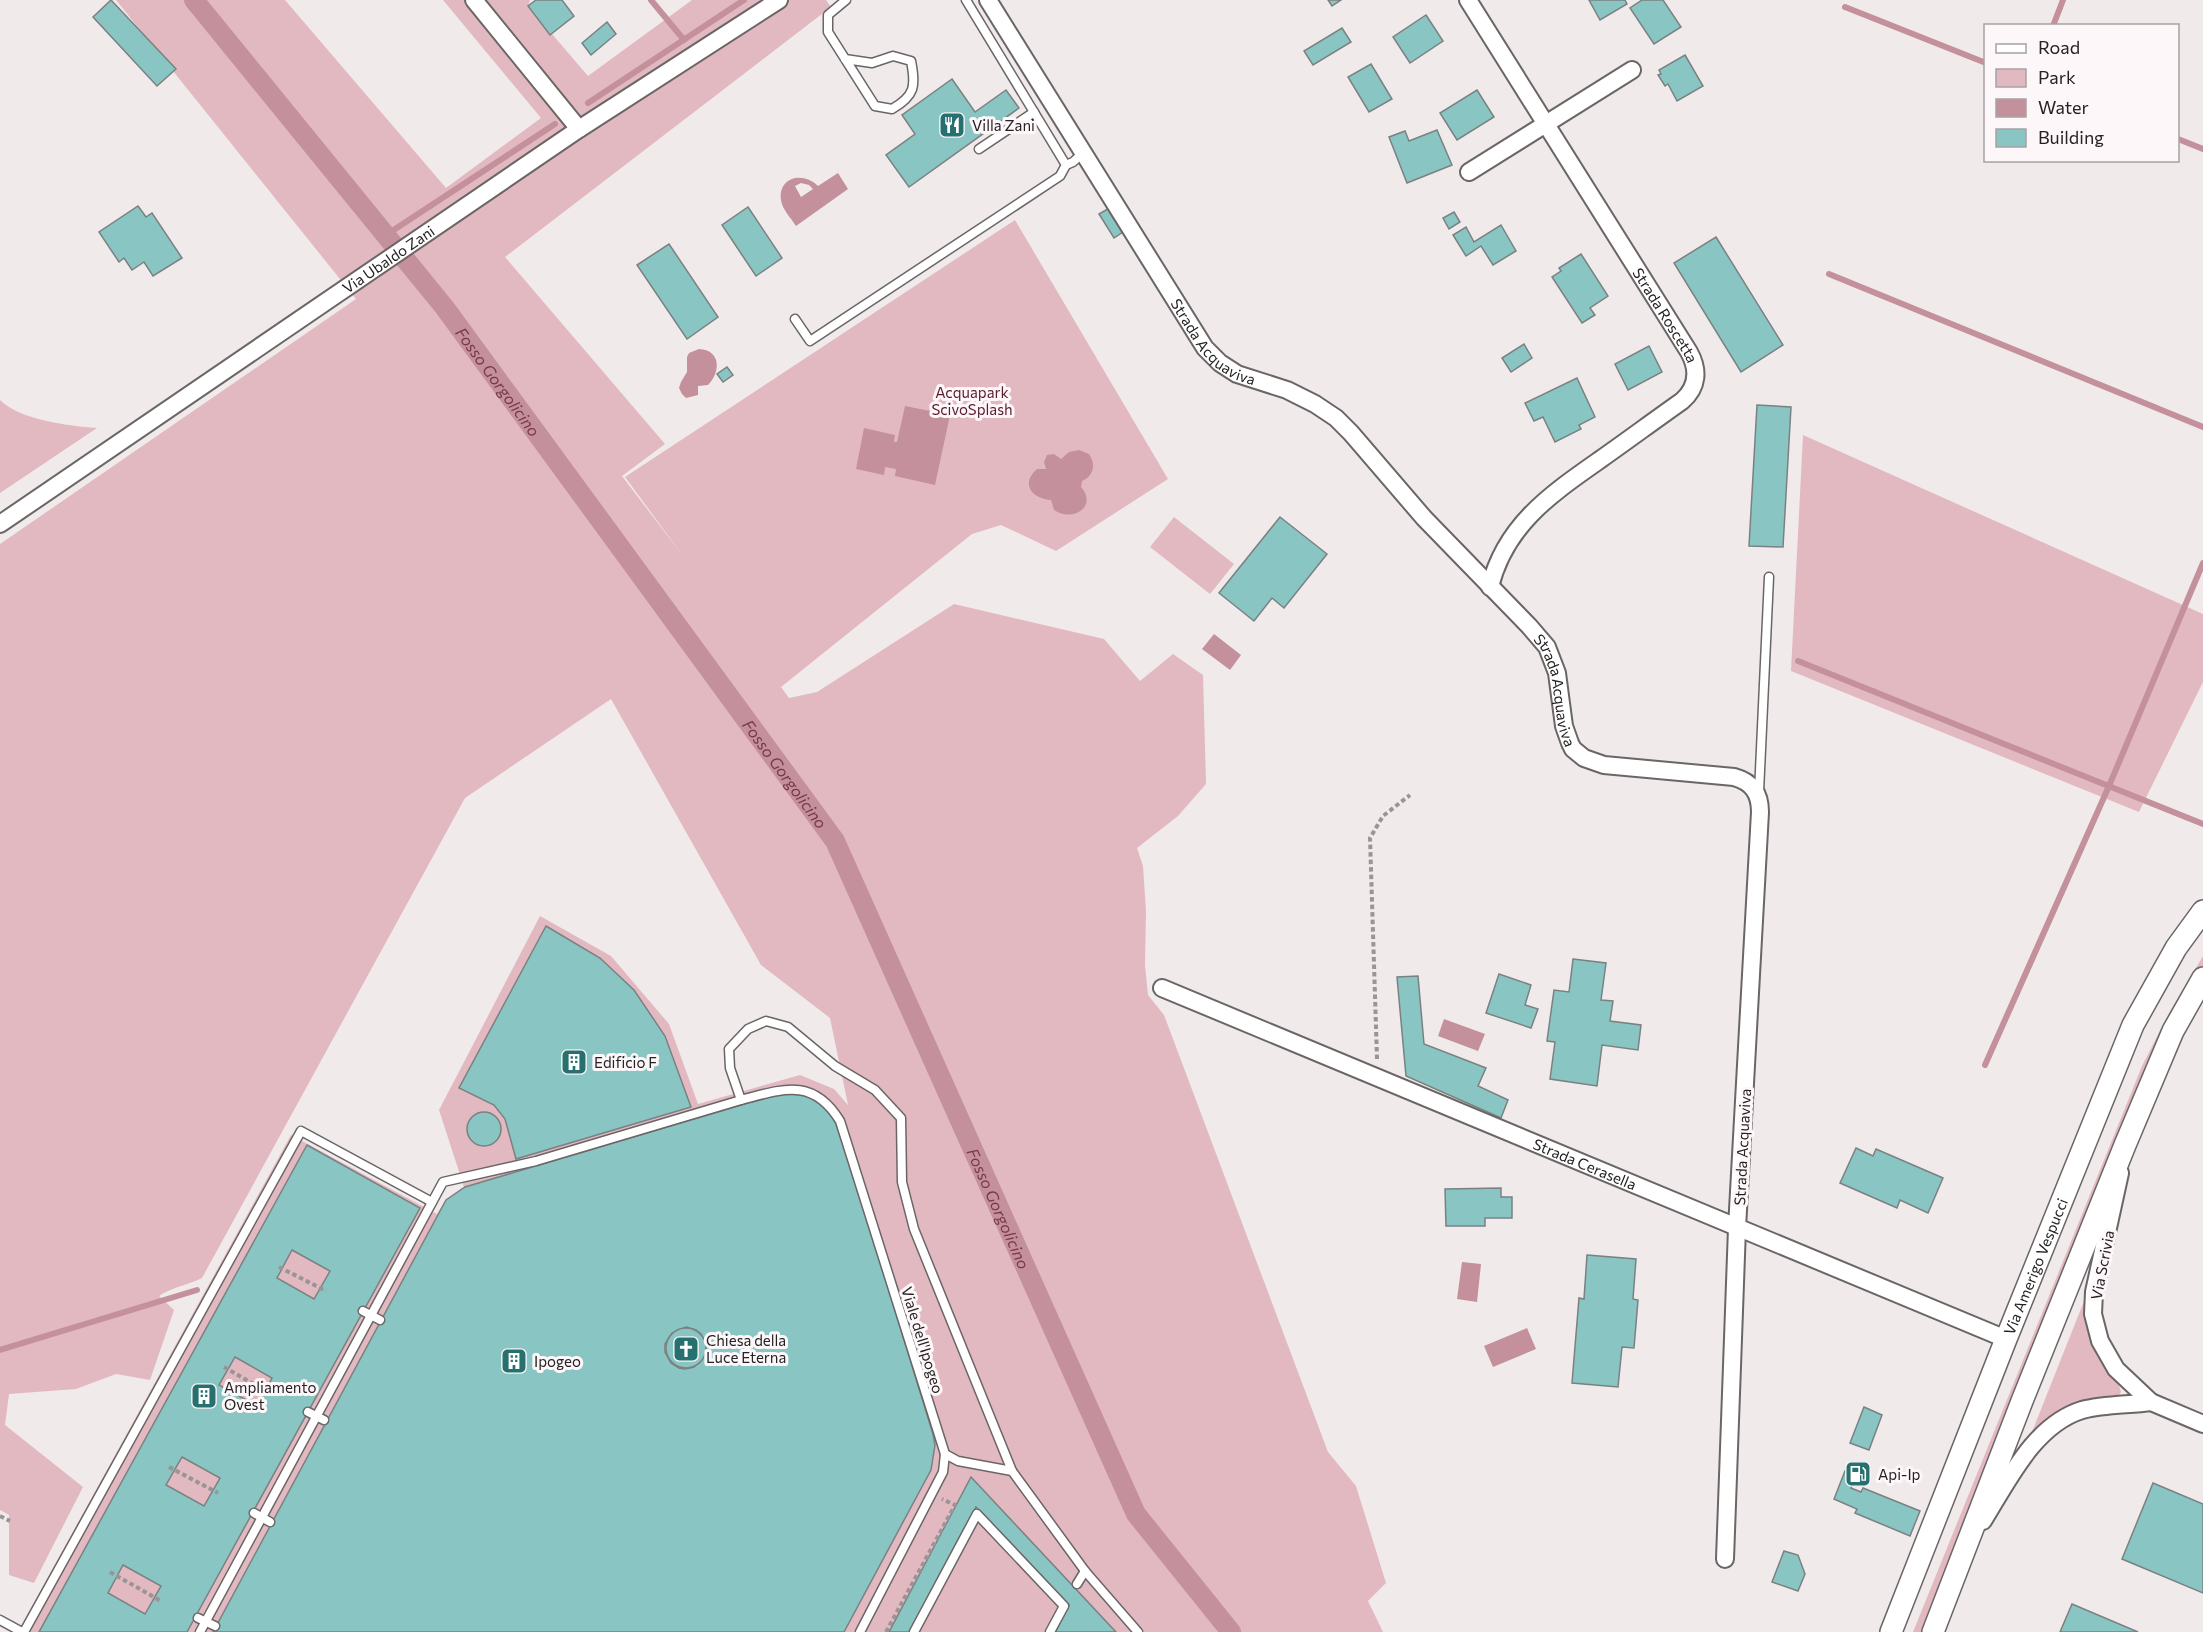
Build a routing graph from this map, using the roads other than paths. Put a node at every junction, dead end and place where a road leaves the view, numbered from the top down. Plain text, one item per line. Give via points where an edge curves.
1 (474, 0) edge
2 (779, 0) edge
3 (846, 0) edge
4 (966, 0) edge
5 (988, 0) edge
6 (1468, 0) edge
7 (845, 59) junction
8 (1632, 70) dead end
9 (1034, 112) junction
10 (1545, 124) junction
11 (579, 129) junction
12 (979, 149) dead end
13 (1083, 153) junction
14 (1066, 165) junction
15 (1469, 172) dead end
16 (795, 319) dead end
17 (0, 524) edge
18 (1769, 577) dead end
19 (1490, 587) junction
20 (1759, 799) junction
21 (2203, 911) edge
22 (2203, 978) edge
23 (1162, 988) dead end
24 (741, 1100) junction
25 (2125, 1145) junction
26 (432, 1202) junction
27 (1737, 1228) junction
28 (363, 1311) dead end
29 (376, 1318) junction
30 (2006, 1339) junction
31 (2151, 1402) junction
32 (308, 1412) dead end
33 (321, 1419) junction
34 (2202, 1421) edge
35 (945, 1454) junction
36 (1012, 1471) junction
37 (254, 1513) dead end
38 (266, 1519) junction
39 (1969, 1542) junction
40 (1725, 1559) dead end
41 (1085, 1571) junction
42 (1077, 1584) dead end
43 (0, 1620) edge
44 (202, 1620) junction
45 (215, 1626) dead end
46 (23, 1632) edge
47 (200, 1632) edge
48 (860, 1632) edge
49 (914, 1632) edge
50 (1050, 1632) edge
51 (1138, 1632) edge
52 (1891, 1632) edge
53 (1933, 1632) edge

1 - 11 street
2 - 11 street, Via Ubaldo Zani
3 - 7 lane via 828,15 828,32
4 - 9 lane
5 - 13 street, Strada Acquaviva
6 - 10 street, Strada Roscetta
7 - 7 lane via 875,106 892,109 905,101 915,83 911,61 893,56 872,63
8 - 10 street
9 - 12 lane
9 - 14 lane
10 - 15 street
10 - 19 street, Strada Roscetta via 1689,352 1696,380 1682,401 1546,498 1512,536 1495,566
11 - 17 street, Via Ubaldo Zani
13 - 14 lane
13 - 19 street, Strada Acquaviva via 1212,356 1237,374 1287,390 1336,418
14 - 16 lane via 1060,176 810,341
18 - 20 lane
19 - 20 street, Strada Acquaviva via 1529,626 1551,656 1564,726 1578,754 1604,765 1734,777 1750,784
20 - 27 street, Strada Acquaviva
21 - 30 street, Via Amerigo Vespucci via 2176,948 2133,1025
22 - 25 street via 2173,1031
23 - 27 street, Strada Cerasella
24 - 26 lane, Viale dell'Ipogeo via 536,1161 443,1182
24 - 35 lane, Viale dell'Ipogeo via 790,1088 806,1091 831,1106 840,1121
24 - 36 lane via 730,1068 729,1049 748,1029 766,1020 788,1027 834,1066 875,1090 901,1118 902,1182 914,1229
25 - 31 street, Via Scrivia via 2094,1292 2093,1314 2100,1341 2116,1369
25 - 39 street
26 - 29 lane, Viale dell'Ipogeo
26 - 46 lane via 301,1131
27 - 30 street, Strada Cerasella
27 - 40 street, Strada Acquaviva
28 - 29 lane
29 - 33 lane, Viale dell'Ipogeo
30 - 52 street, Via Amerigo Vespucci
31 - 34 street, Via Scrivia
31 - 39 street, Via Scrivia via 2082,1410 2058,1421 2024,1457
32 - 33 lane
33 - 38 lane, Viale dell'Ipogeo
35 - 36 lane via 958,1461
35 - 48 lane via 943,1472
36 - 41 lane
37 - 38 lane
38 - 44 lane, Viale dell'Ipogeo
39 - 53 street
41 - 42 lane
41 - 51 lane
43 - 46 lane
44 - 45 lane
44 - 47 lane, Viale dell'Ipogeo
49 - 50 lane via 977,1514 1064,1606

